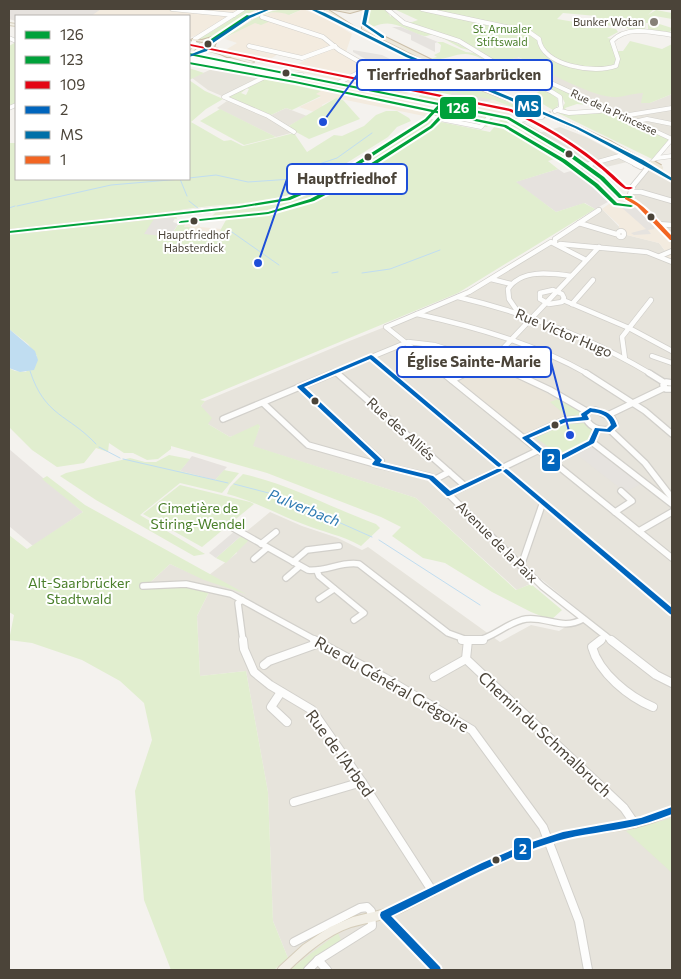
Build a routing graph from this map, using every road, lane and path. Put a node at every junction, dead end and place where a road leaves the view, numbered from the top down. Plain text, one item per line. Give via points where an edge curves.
1 (172, 9) edge
2 (244, 9) edge
3 (262, 9) edge
4 (269, 9) edge
5 (312, 9) edge
6 (321, 9) edge
7 (325, 9) edge
8 (332, 9) edge
9 (362, 9) edge
10 (367, 9) edge
11 (387, 9) edge
12 (422, 9) edge
13 (234, 15) junction
14 (249, 17) junction
15 (262, 17) dead end
16 (332, 18) junction
17 (350, 22) junction
18 (376, 33) junction
19 (220, 35) junction
20 (672, 36) edge
21 (191, 40) edge
22 (249, 46) dead end
23 (335, 46) junction
24 (196, 47) junction
25 (390, 47) junction
26 (207, 48) junction
27 (200, 51) junction
28 (190, 55) edge
29 (190, 56) edge
30 (190, 56) edge
31 (190, 56) edge
32 (228, 60) junction
33 (433, 64) junction
34 (523, 70) dead end
35 (272, 73) junction
36 (297, 73) junction
37 (302, 76) junction
38 (338, 83) junction
39 (459, 98) dead end
40 (440, 105) junction
41 (672, 108) edge
42 (600, 110) dead end
43 (476, 111) junction
44 (623, 116) junction
45 (430, 117) junction
46 (489, 117) dead end
47 (542, 117) tunnel mouth
48 (514, 121) junction
49 (634, 122) junction
50 (672, 124) edge
51 (294, 132) dead end
52 (670, 146) edge
53 (672, 156) edge
54 (643, 162) junction
55 (653, 162) junction
56 (584, 166) junction
57 (658, 168) junction
58 (597, 174) junction
59 (672, 176) edge
60 (672, 180) edge
61 (627, 195) junction
62 (672, 201) edge
63 (599, 210) dead end
64 (579, 223) junction
65 (657, 224) junction
66 (664, 225) junction
67 (672, 225) edge
68 (9, 232) edge
69 (618, 233) dead end
70 (672, 233) edge
71 (672, 239) edge
72 (556, 243) junction
73 (599, 247) junction
74 (672, 251) edge
75 (660, 256) junction
76 (586, 260) junction
77 (672, 262) edge
78 (571, 276) junction
79 (490, 279) junction
80 (594, 280) dead end
81 (511, 284) junction
82 (557, 291) junction
83 (458, 297) junction
84 (563, 300) junction
85 (651, 300) dead end
86 (546, 303) junction
87 (572, 304) junction
88 (519, 313) junction
89 (417, 314) junction
90 (532, 317) junction
91 (629, 328) junction
92 (512, 340) junction
93 (406, 343) junction
94 (672, 351) edge
95 (652, 356) dead end
96 (371, 357) junction
97 (625, 359) junction
98 (493, 362) junction
99 (485, 363) junction
100 (672, 363) edge
101 (336, 372) junction
102 (452, 380) junction
103 (672, 384) edge
104 (664, 385) junction
105 (300, 387) junction
106 (672, 389) edge
107 (263, 403) junction
108 (634, 403) junction
109 (586, 412) junction
110 (608, 415) junction
111 (223, 419) dead end
112 (586, 419) junction
113 (597, 429) junction
114 (610, 430) junction
115 (672, 434) edge
116 (524, 438) junction
117 (592, 442) junction
118 (539, 450) junction
119 (554, 462) junction
120 (379, 463) junction
121 (503, 468) junction
122 (450, 472) junction
123 (434, 480) junction
124 (465, 486) junction
125 (621, 491) dead end
126 (449, 494) junction
127 (672, 498) edge
128 (543, 502) junction
129 (672, 504) edge
130 (615, 512) junction
131 (672, 512) edge
132 (228, 526) dead end
133 (639, 530) junction
134 (276, 532) dead end
135 (264, 546) junction
136 (339, 546) dead end
137 (672, 558) edge
138 (254, 559) dead end
139 (294, 562) junction
140 (300, 566) junction
141 (521, 566) junction
142 (317, 571) junction
143 (286, 578) dead end
144 (143, 586) dead end
145 (334, 589) junction
146 (320, 599) dead end
147 (242, 600) junction
148 (672, 612) edge
149 (583, 619) junction
150 (354, 620) dead end
151 (605, 636) junction
152 (468, 640) junction
153 (322, 642) junction
154 (466, 659) junction
155 (264, 665) dead end
156 (434, 677) dead end
157 (672, 683) edge
158 (282, 692) junction
159 (653, 707) dead end
160 (287, 722) dead end
161 (362, 782) junction
162 (294, 802) dead end
163 (672, 810) edge
164 (635, 824) junction
165 (547, 840) junction
166 (433, 892) junction
167 (384, 915) junction
168 (372, 919) junction
169 (294, 942) dead end
170 (318, 960) junction
171 (282, 970) edge
172 (308, 970) edge
173 (328, 970) edge
174 (437, 970) edge
175 (588, 970) edge

1 - 13 street
2 - 13 street
3 - 14 highway
3 - 19 highway
4 - 14 highway
5 - 16 highway
6 - 16 highway
7 - 25 highway
8 - 9 highway via 350,12
8 - 17 highway
10 - 18 highway via 364,24
11 - 42 street via 404,23 451,38 552,92 562,101 562,106 556,110 571,113
12 - 20 street via 529,32 539,39 545,54 593,69 606,70 619,62 612,41 618,35 639,32
13 - 21 street
14 - 19 highway
15 - 23 street via 319,35
16 - 25 highway via 370,40
17 - 18 highway
17 - 33 highway
18 - 33 highway
19 - 21 highway via 207,41
19 - 24 highway
19 - 26 highway via 206,45
19 - 32 highway via 212,43 212,48
21 - 24 street
22 - 23 street via 302,58
23 - 38 street via 366,67
24 - 26 main road
24 - 27 main road
24 - 28 main road
25 - 54 highway via 597,137
26 - 27 main road
26 - 32 main road
27 - 31 main road
29 - 32 main road, bridge
30 - 32 street
32 - 35 street
32 - 36 main road
32 - 36 main road
32 - 37 main road
33 - 54 highway via 577,124
34 - 44 street, Rue de la Princesse
35 - 37 street
35 - 51 street via 224,97 268,116
36 - 37 main road
37 - 38 main road
38 - 40 main road
39 - 43 street via 473,105
40 - 43 main road
40 - 45 main road
41 - 44 street
43 - 48 main road
44 - 49 street, Rue de la Princesse
45 - 46 street via 481,127
45 - 68 main road via 326,183 288,199
47 - 48 street
48 - 56 main road
49 - 50 street via 647,119
49 - 52 street, Rue de la Princesse via 672,139
52 - 55 street, Rue de la Princesse
53 - 55 street
54 - 55 highway
54 - 56 street via 619,156
55 - 57 highway, bridge
55 - 61 street, Rue de la Princesse
56 - 58 main road
57 - 59 highway
57 - 60 highway
58 - 61 main road
58 - 61 main road
61 - 62 street
61 - 65 main road
61 - 66 main road
63 - 64 street
64 - 69 street
64 - 72 street via 554,239
65 - 66 street
65 - 71 main road
66 - 67 street
66 - 70 main road
72 - 73 street
72 - 76 street
72 - 79 street via 550,243
73 - 75 street via 640,250
73 - 76 street
74 - 75 street
75 - 77 street
76 - 78 street
78 - 81 street via 536,273
78 - 82 street
79 - 81 street
79 - 83 street
80 - 87 street
81 - 88 street via 508,298
82 - 84 street via 564,296
82 - 86 street
82 - 86 street via 540,293 539,297
83 - 88 street, Rue Victor Hugo
83 - 89 street
84 - 86 street via 556,304
84 - 87 street
85 - 91 street
86 - 90 street
87 - 91 street
88 - 90 street, Rue Victor Hugo
89 - 92 street
89 - 93 street via 386,327
90 - 92 street
90 - 97 street, Rue Victor Hugo
91 - 94 street
91 - 97 street via 621,341
92 - 98 street
92 - 108 street via 578,368
93 - 96 street
93 - 99 street via 434,345
93 - 102 street
95 - 100 street
96 - 101 street
96 - 121 street
97 - 104 street, Rue Victor Hugo
98 - 99 street
98 - 109 street
99 - 102 street
101 - 105 street
101 - 122 street, Rue des Alliés
102 - 116 street
103 - 104 street
104 - 106 street
104 - 108 street
105 - 107 street
105 - 120 street
107 - 111 street
107 - 120 street, Avenue de la Paix via 299,439 312,447
108 - 110 street
108 - 115 street
109 - 110 street via 595,410
109 - 112 street
110 - 114 street via 615,424
112 - 113 street
112 - 116 street via 562,421
113 - 114 street
113 - 117 street
114 - 127 street via 645,464
116 - 118 street
117 - 119 street
117 - 129 street
118 - 119 street
118 - 121 street
119 - 130 street
120 - 123 street, Avenue de la Paix
121 - 124 street
121 - 128 street
122 - 123 street
122 - 124 street, Rue des Alliés
123 - 126 street, Avenue de la Paix
124 - 126 street
125 - 130 street via 632,500
126 - 141 street, Avenue de la Paix
128 - 141 street
128 - 148 street
130 - 133 street
131 - 133 street
132 - 135 street
133 - 137 street
134 - 135 street
135 - 138 street
135 - 139 street
136 - 139 street via 307,550
139 - 140 street
140 - 142 street
140 - 143 street
141 - 149 street, Avenue de la Paix
142 - 145 street
142 - 152 street via 344,563 359,564 448,632
144 - 147 street, Rue du Général Grégoire via 193,585
145 - 146 street
145 - 150 street via 364,613
147 - 153 street, Rue du Général Grégoire
147 - 158 street, Rue de l'Arbed via 238,603 238,610 249,663 262,679
149 - 151 street, Avenue de la Paix
149 - 152 street via 567,625 523,619 487,639
151 - 157 street, Avenue de la Paix via 656,675
151 - 159 street via 592,647 597,660 634,698
152 - 154 street
153 - 155 street
153 - 165 street, Rue du Général Grégoire via 472,730 543,827
154 - 156 street
154 - 164 street, Chemin du Schmalbruch via 619,802
158 - 160 street via 271,707
158 - 161 street, Rue de l'Arbed via 312,710
161 - 162 street
161 - 166 street, Rue de l'Arbed
163 - 164 main road
164 - 165 main road
165 - 166 main road via 498,859
165 - 175 street, Rue du Général Grégoire via 579,921
166 - 167 main road
167 - 168 main road
167 - 174 street
168 - 169 street via 367,907 360,908
168 - 170 street via 372,926
168 - 171 main road via 353,922 332,932 300,953
170 - 172 street
170 - 173 street

